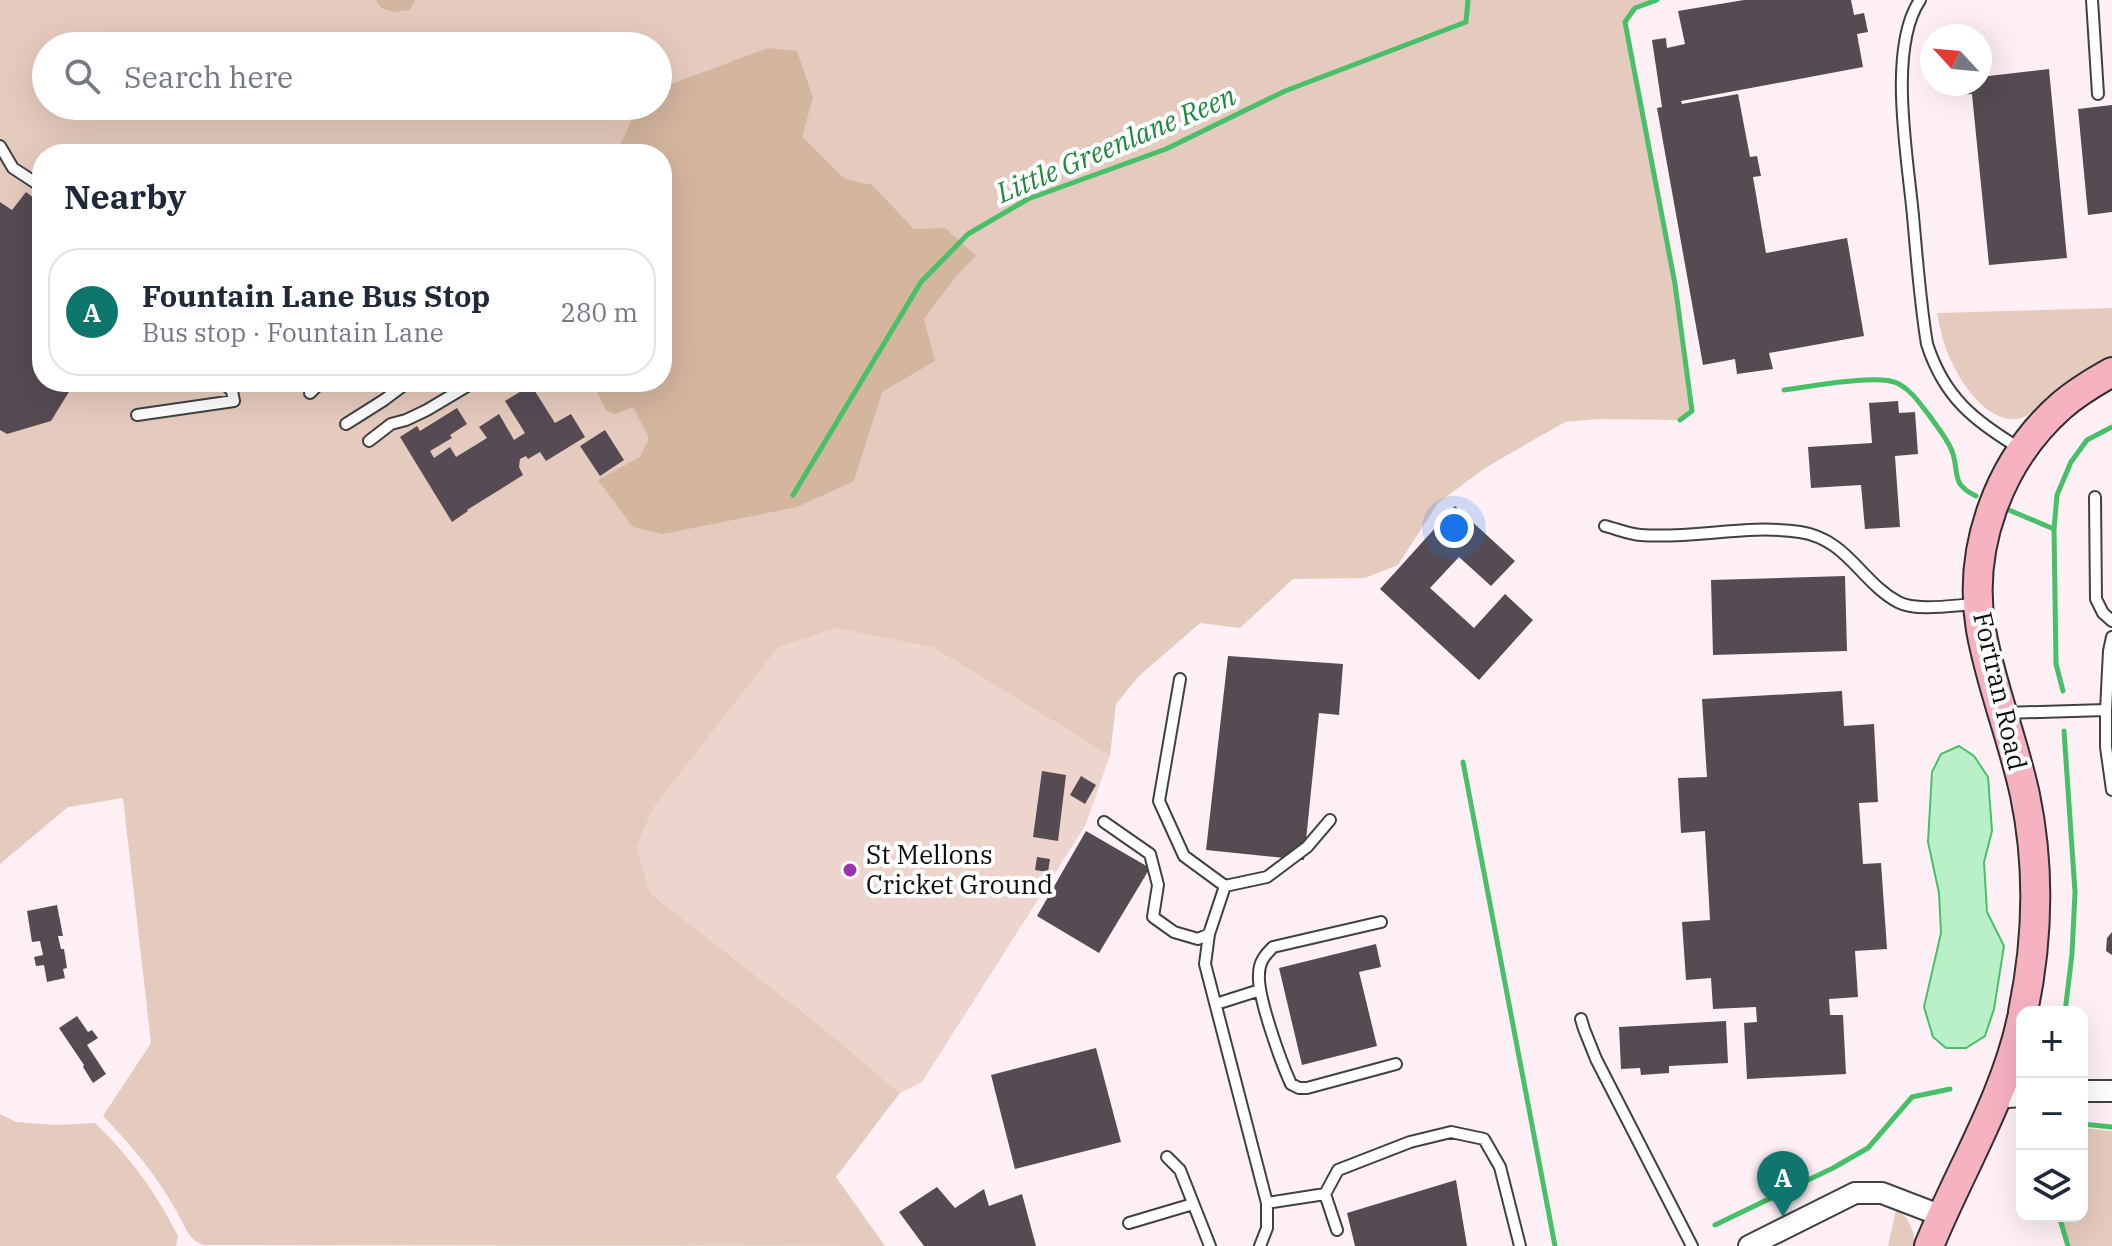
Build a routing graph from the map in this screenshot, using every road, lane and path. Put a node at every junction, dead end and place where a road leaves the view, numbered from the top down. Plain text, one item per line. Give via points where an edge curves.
1 (1920, 0) edge
2 (2092, 0) edge
3 (2098, 94) dead end
4 (0, 146) edge
5 (32, 180) edge
6 (2112, 372) edge
7 (232, 392) edge
8 (395, 392) edge
9 (457, 392) edge
10 (137, 415) dead end
11 (346, 424) dead end
12 (369, 441) dead end
13 (2022, 450) junction
14 (2095, 497) dead end
15 (1605, 526) dead end
16 (1978, 604) junction
17 (2112, 621) edge
18 (2112, 637) edge
19 (1180, 679) dead end
20 (2106, 710) junction
21 (2002, 713) junction
22 (2112, 790) edge
23 (1330, 820) dead end
24 (1104, 822) dead end
25 (1225, 886) junction
26 (1381, 922) dead end
27 (1209, 934) junction
28 (1260, 990) junction
29 (1216, 1004) junction
30 (2024, 1006) edge
31 (1581, 1019) dead end
32 (2016, 1039) edge
33 (1396, 1064) dead end
34 (2088, 1091) edge
35 (2112, 1091) edge
36 (2010, 1095) edge
37 (1167, 1157) dead end
38 (1325, 1194) junction
39 (1267, 1203) junction
40 (1193, 1204) junction
41 (1942, 1216) junction
42 (1129, 1223) dead end
43 (1337, 1230) dead end
44 (1210, 1246) edge
45 (1260, 1246) edge
46 (1520, 1246) edge
47 (1692, 1246) edge
48 (1749, 1246) edge
49 (1929, 1246) edge

1 - 13 lane via 1908,28 1902,80 1927,344 1960,405
2 - 3 lane
4 - 5 lane via 13,168
6 - 13 street, Fortran Road via 2061,406
7 - 10 lane via 234,401
8 - 11 lane
9 - 12 lane via 391,424
13 - 16 street, Fortran Road via 1988,519
14 - 17 lane via 2096,599
15 - 16 lane via 1638,535 1801,532 1827,541 1899,603
16 - 21 street, Fortran Road
18 - 20 lane
19 - 25 lane via 1159,801 1184,856
20 - 21 lane
20 - 22 lane
21 - 30 street, Fortran Road via 2025,795 2035,880 2034,943
23 - 25 lane via 1307,847 1267,877
24 - 27 lane via 1150,854 1158,885 1153,917 1174,932 1198,939
25 - 27 lane
26 - 28 lane via 1273,947 1263,956
27 - 29 lane via 1205,964
28 - 29 lane
28 - 33 lane via 1291,1084 1307,1088
29 - 39 lane
31 - 47 lane via 1596,1059
32 - 36 street via 2008,1067
34 - 35 street
36 - 41 street
37 - 40 lane via 1180,1170
38 - 39 lane
38 - 43 lane
38 - 46 lane via 1338,1170 1410,1142 1451,1132 1467,1134 1484,1139 1500,1167
39 - 45 lane via 1267,1228
40 - 42 lane
40 - 44 lane
41 - 48 street via 1898,1197 1855,1193
41 - 49 street

